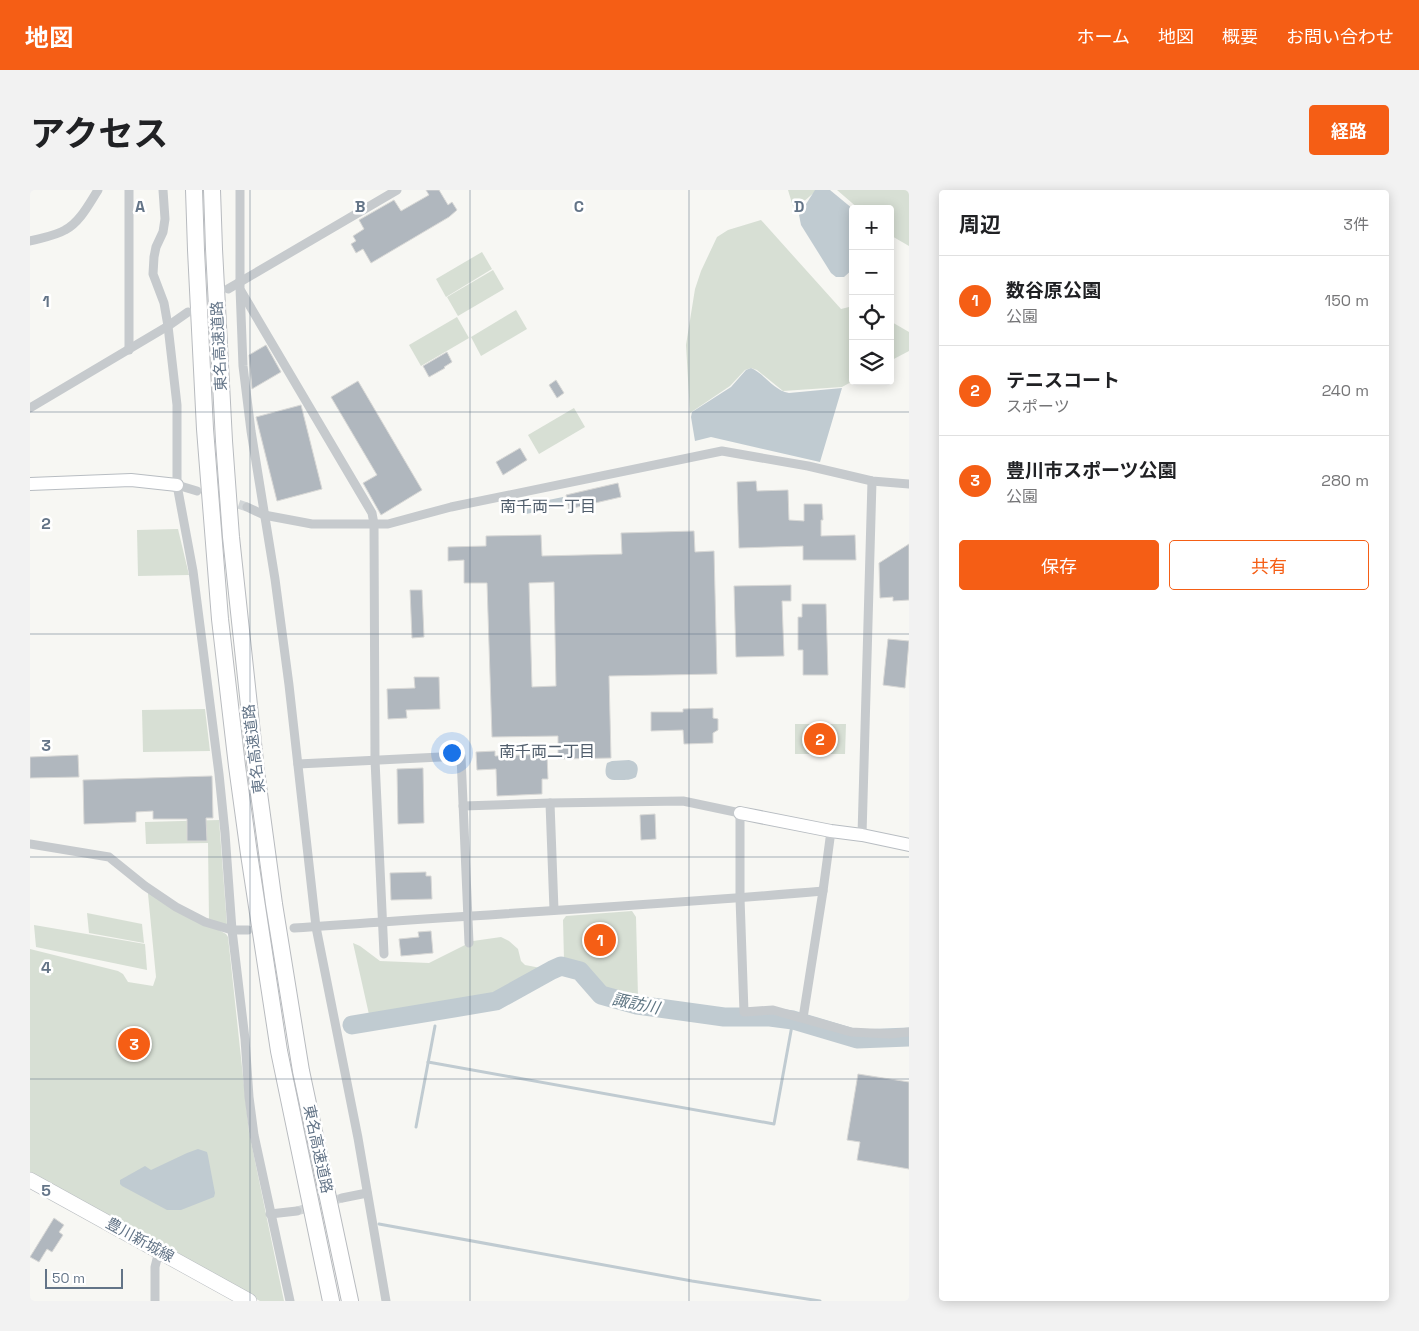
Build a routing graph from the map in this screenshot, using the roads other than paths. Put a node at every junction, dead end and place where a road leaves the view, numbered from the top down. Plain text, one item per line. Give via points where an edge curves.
1 (98, 190) edge
2 (129, 190) edge
3 (163, 190) edge
4 (194, 190) edge
5 (212, 190) edge
6 (240, 190) edge
7 (397, 190) edge
8 (30, 241) edge
9 (240, 285) junction
10 (228, 289) dead end
11 (188, 312) dead end
12 (168, 326) junction
13 (129, 350) junction
14 (30, 408) edge
15 (872, 481) junction
16 (30, 484) edge
17 (909, 484) edge
18 (177, 485) junction
19 (197, 491) dead end
20 (247, 507) tunnel mouth
21 (264, 515) junction
22 (374, 524) junction
23 (376, 760) junction
24 (298, 764) junction
25 (550, 802) junction
26 (464, 806) junction
27 (740, 813) junction
28 (831, 831) junction
29 (862, 835) junction
30 (30, 844) edge
31 (909, 845) edge
32 (823, 891) junction
33 (740, 898) junction
34 (554, 910) junction
35 (468, 915) junction
36 (382, 922) junction
37 (316, 927) junction
38 (294, 928) dead end
39 (232, 930) junction
40 (248, 930) dead end
41 (469, 944) dead end
42 (384, 954) dead end
43 (803, 1018) junction
44 (909, 1032) edge
45 (30, 1180) edge
46 (367, 1193) junction
47 (342, 1198) tunnel mouth
48 (297, 1211) tunnel mouth
49 (270, 1214) junction
50 (159, 1251) junction
51 (343, 1267) junction
52 (155, 1301) edge
53 (249, 1301) edge
54 (290, 1301) edge
55 (331, 1301) edge
56 (350, 1301) edge
57 (354, 1301) edge
58 (386, 1301) edge

1 - 8 street via 72,226
2 - 13 street
3 - 12 street via 163,232 155,252 153,274 164,303
4 - 55 highway, 東名高速道路 via 205,428 220,619 248,854 279,1051
5 - 51 highway, 東名高速道路 via 231,537 256,770 301,1071
6 - 9 street
7 - 9 street
9 - 10 street
9 - 21 street via 243,366
9 - 22 street via 372,513
11 - 12 street
12 - 13 street
12 - 18 street via 177,405
13 - 14 street
15 - 17 street
15 - 22 street via 722,450 451,507 388,524
15 - 29 street
16 - 18 street via 131,480
18 - 19 street
18 - 39 street via 193,571 219,774
20 - 21 street
21 - 22 street via 312,524
21 - 24 street
22 - 23 street
23 - 24 street
23 - 26 street via 461,756
23 - 36 street
24 - 37 street
25 - 26 street
25 - 27 street via 683,801
25 - 34 street
26 - 35 street
27 - 28 street
27 - 33 street
28 - 29 street
28 - 32 street
29 - 31 street
30 - 39 street via 109,857 176,907 205,922
32 - 33 street
32 - 43 street
33 - 34 street
33 - 43 street via 744,1012 773,1010
34 - 35 street
35 - 36 street
35 - 41 street
36 - 37 street
36 - 42 street
37 - 38 street
37 - 46 street
39 - 40 street
39 - 49 street via 249,1097
43 - 44 street via 851,1032
45 - 50 main road, 豊川新城線
46 - 47 street
46 - 58 street
48 - 49 street
49 - 54 street
50 - 52 street via 155,1267
50 - 53 main road, 豊川新城線
51 - 56 highway, 東名高速道路
51 - 57 highway

